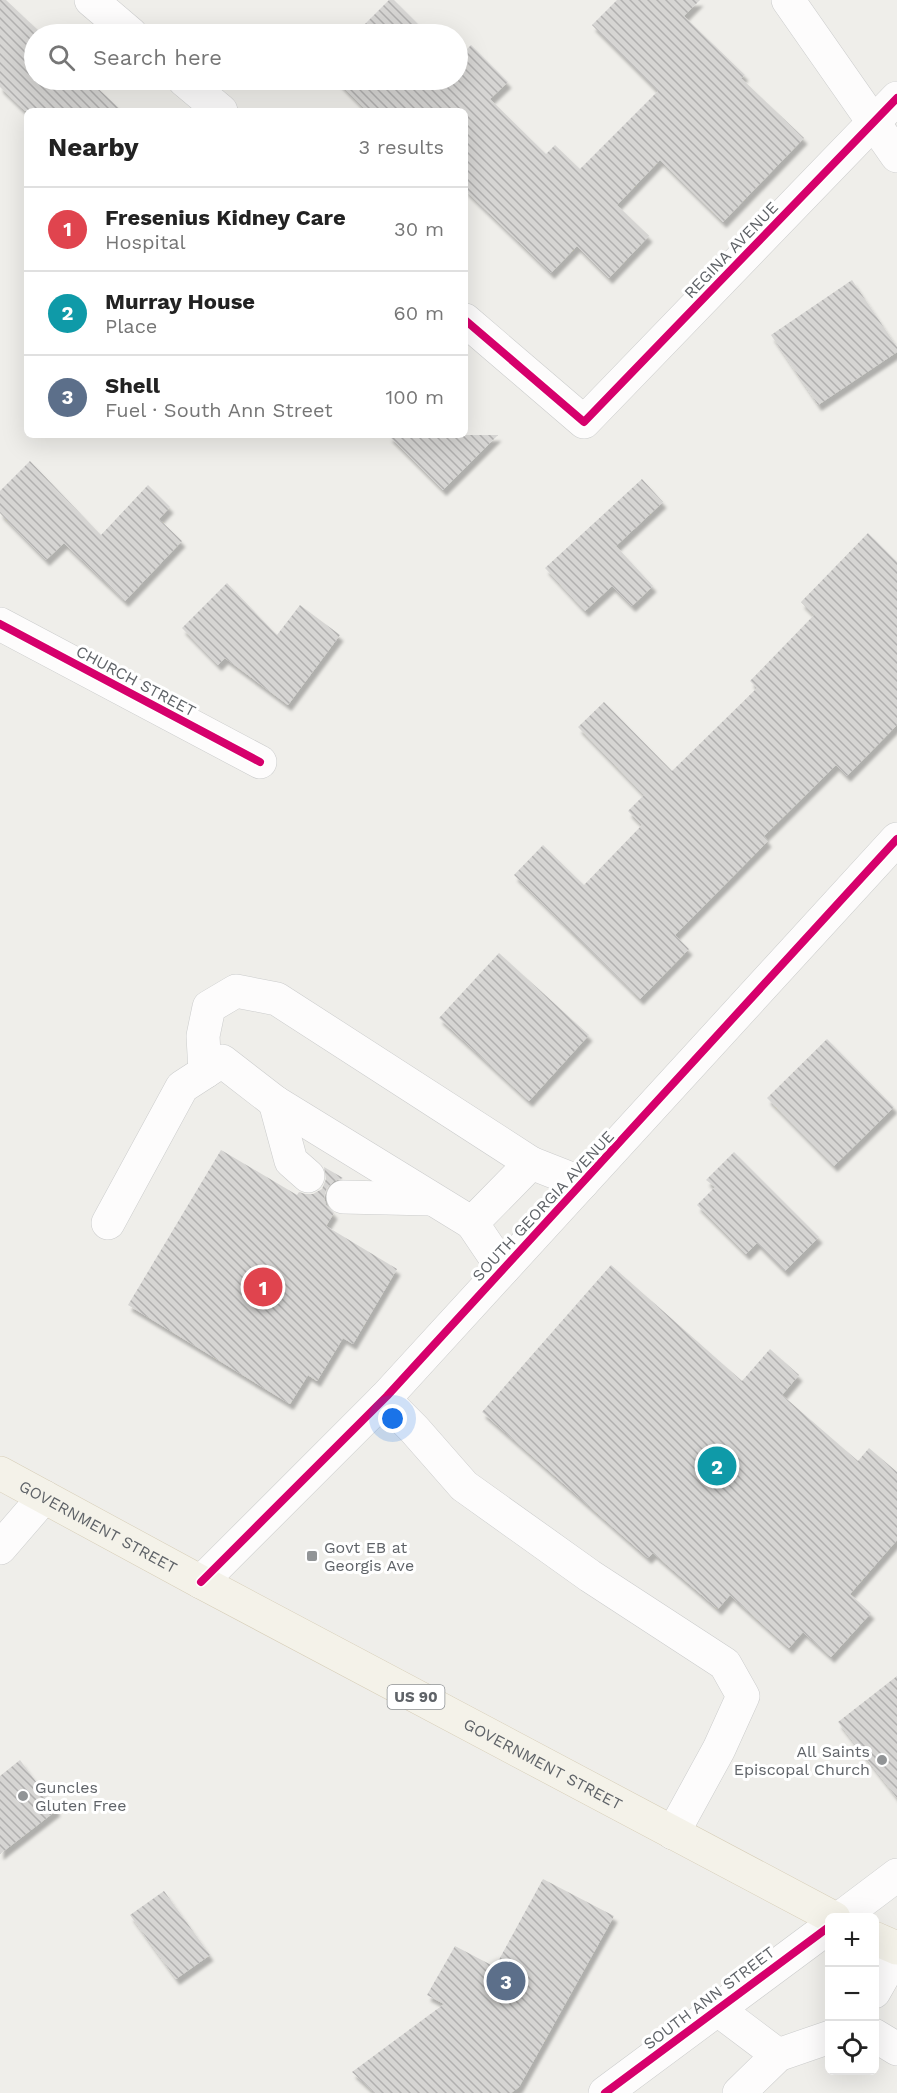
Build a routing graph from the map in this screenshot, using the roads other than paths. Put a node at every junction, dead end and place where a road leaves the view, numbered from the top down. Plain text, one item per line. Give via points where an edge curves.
1 (91, 0) edge
2 (788, 0) edge
3 (119, 24) edge
4 (196, 90) edge
5 (897, 98) edge
6 (217, 108) edge
7 (874, 122) junction
8 (897, 156) edge
9 (468, 323) edge
10 (0, 624) edge
11 (260, 762) dead end
12 (897, 839) edge
13 (204, 1072) junction
14 (275, 1102) junction
15 (531, 1163) junction
16 (308, 1176) dead end
17 (582, 1183) junction
18 (343, 1197) dead end
19 (430, 1199) junction
20 (108, 1222) dead end
21 (472, 1223) junction
22 (503, 1269) junction
23 (384, 1399) junction
24 (0, 1473) edge
25 (44, 1497) junction
26 (0, 1548) edge
27 (201, 1582) junction
28 (673, 1833) junction
29 (897, 1875) edge
30 (826, 1913) edge
31 (845, 1913) edge
32 (825, 1930) edge
33 (879, 1941) edge
34 (897, 1950) edge
35 (879, 1983) edge
36 (717, 2009) junction
37 (879, 2038) edge
38 (825, 2039) edge
39 (897, 2049) edge
40 (778, 2055) junction
41 (604, 2093) edge
42 (739, 2093) edge

1 - 3 street
2 - 7 street
4 - 6 street
5 - 7 street, REGINA AVENUE
7 - 8 street
7 - 9 street, REGINA AVENUE via 584,422
10 - 11 street, CHURCH STREET
12 - 17 street, SOUTH GEORGIA AVENUE
13 - 14 street via 222,1061
13 - 15 street via 203,1036 209,1007 236,991 277,999
13 - 20 street via 182,1087
14 - 16 street via 291,1161
14 - 19 street
15 - 17 street
15 - 21 street
17 - 22 street, SOUTH GEORGIA AVENUE
18 - 19 street
19 - 21 street
21 - 22 street
22 - 23 street, SOUTH GEORGIA AVENUE
23 - 27 street, SOUTH GEORGIA AVENUE
23 - 28 street via 464,1486 590,1576 725,1664 743,1696
24 - 25 main road, GOVERNMENT STREET / US 90
25 - 26 street
25 - 27 main road, GOVERNMENT STREET / US 90
27 - 28 main road, GOVERNMENT STREET / US 90
28 - 30 main road, GOVERNMENT STREET / US 90
29 - 31 street
32 - 36 street, SOUTH ANN STREET
33 - 34 main road
34 - 35 street
36 - 40 street
36 - 41 street, SOUTH ANN STREET
37 - 39 street
38 - 40 street
40 - 42 street

